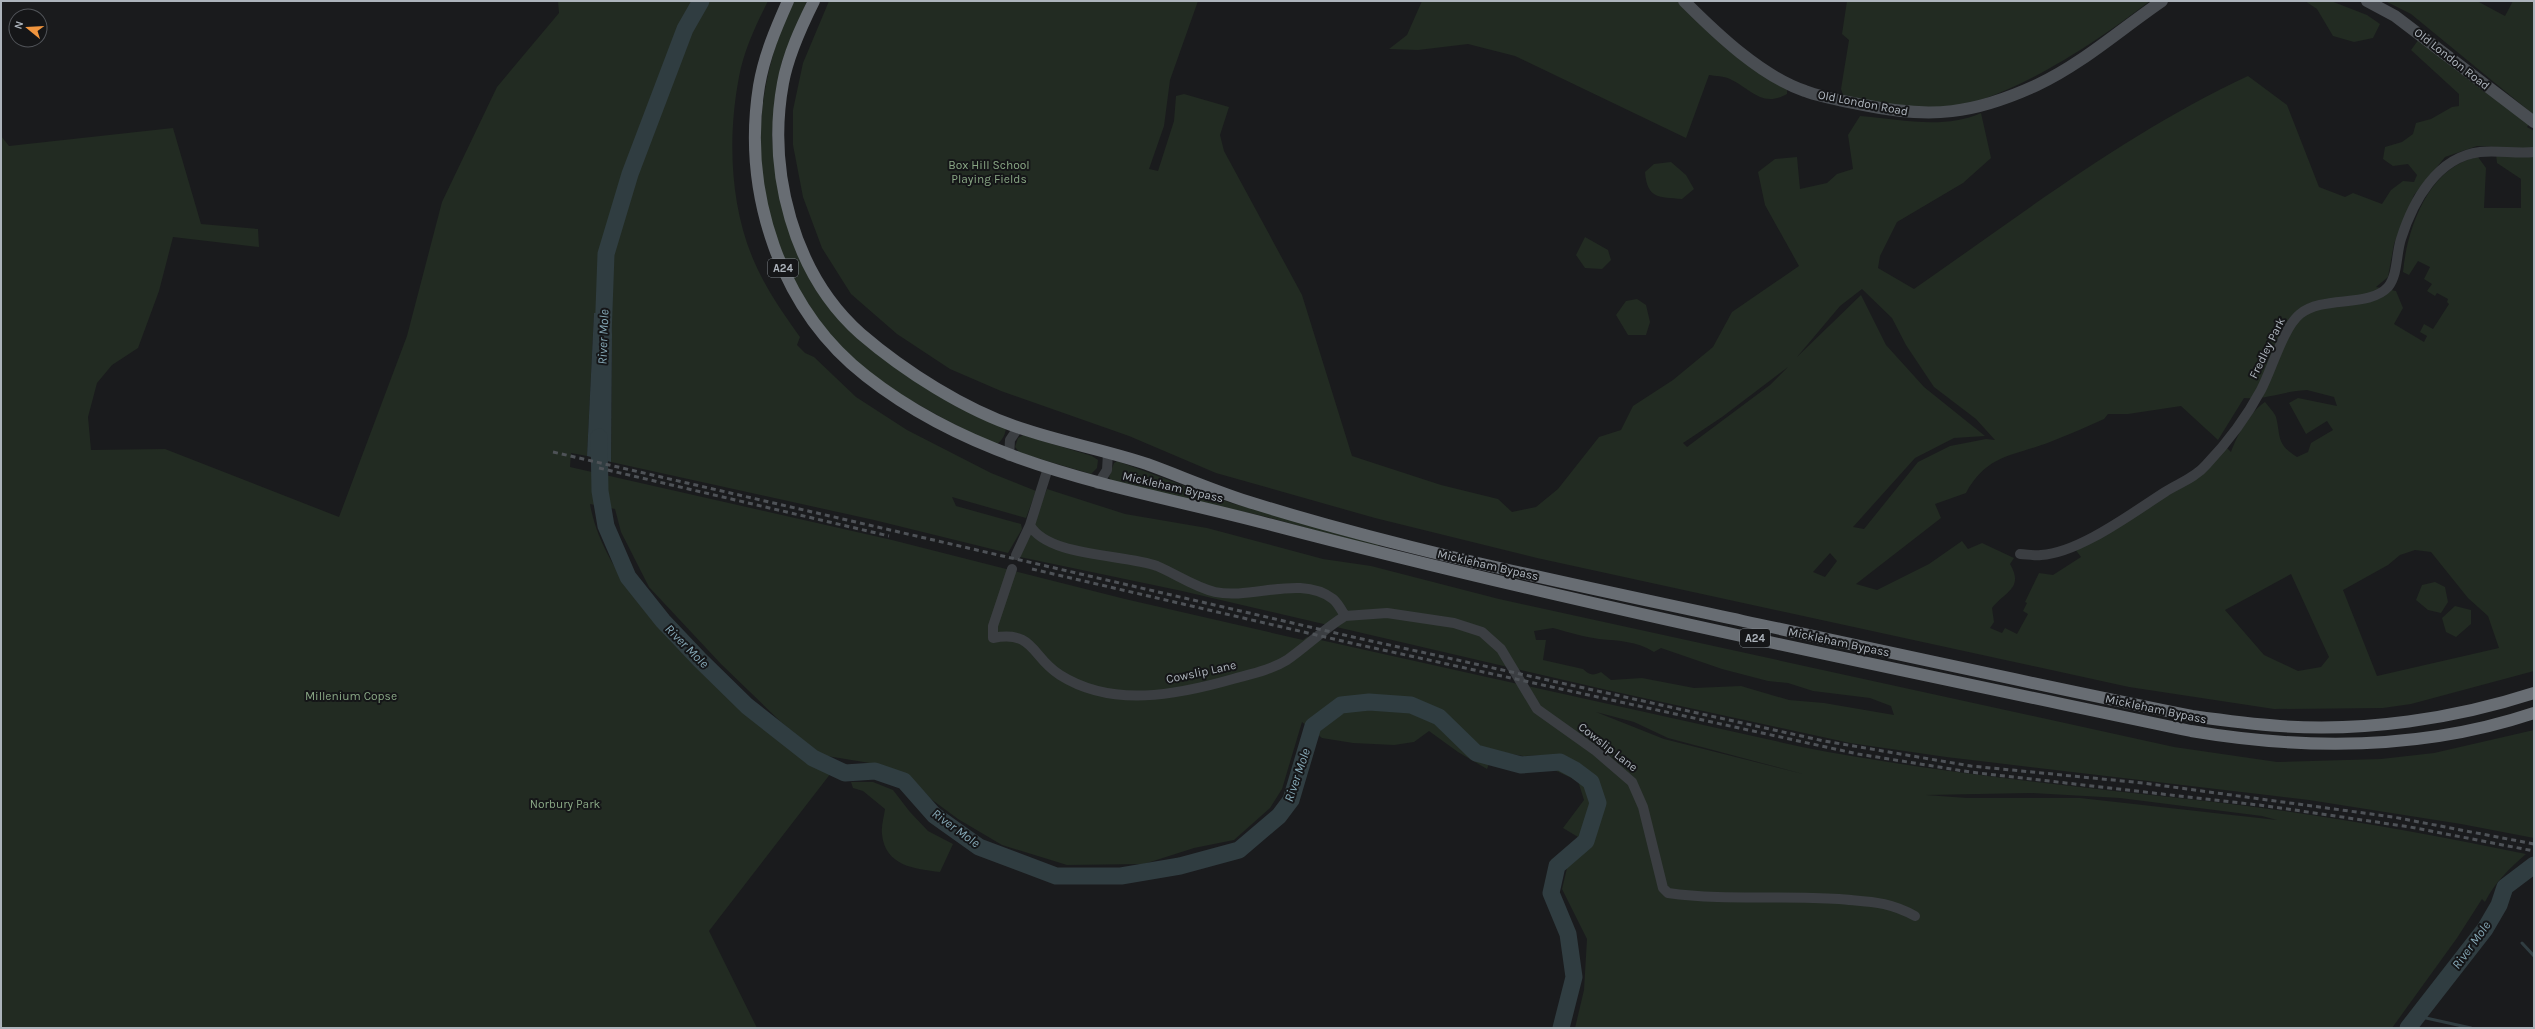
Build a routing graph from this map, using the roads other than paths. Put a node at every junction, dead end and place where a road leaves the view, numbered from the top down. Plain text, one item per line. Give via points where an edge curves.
1 (788, 1) edge
2 (814, 1) edge
3 (1684, 1) edge
4 (2162, 1) edge
5 (2367, 1) edge
6 (2534, 122) edge
7 (2534, 152) edge
8 (1018, 428) junction
9 (1108, 453) junction
10 (1009, 456) junction
11 (1048, 468) junction
12 (1098, 484) junction
13 (1030, 525) junction
14 (2020, 554) dead end
15 (1016, 555) dead end
16 (1012, 569) dead end
17 (1345, 616) junction
18 (2534, 693) edge
19 (2534, 713) edge
20 (1915, 916) dead end

1 - 10 highway, Mickleham Bypass / A24 via 764,64 759,86 754,138 758,188 770,235 791,287 811,319 837,350 867,377 905,403 962,435
2 - 8 highway, Mickleham Bypass / A24 via 800,29 784,80 777,129 780,171 791,223 811,268 835,306 859,332 904,367 950,394
3 - 4 main road, Old London Road via 1721,37 1784,81 1804,91 1888,110 1934,114 1991,104 2038,84 2102,45
5 - 6 main road, Old London Road via 2396,16
7 - 14 street, Fredley Park via 2479,152 2454,159 2440,170 2424,190 2407,224 2388,287 2372,297 2314,307 2299,315 2284,340 2261,391 2218,450 2196,474 2084,541 2042,556
8 - 9 highway, Mickleham Bypass / A24
8 - 10 street via 1010,440
9 - 12 street via 1107,470
9 - 18 highway, Mickleham Bypass / A24 via 1249,502 1458,557 2192,716 2280,726 2348,726 2420,719 2469,710
10 - 11 highway, Mickleham Bypass / A24
11 - 12 highway, Mickleham Bypass / A24
11 - 13 street
12 - 19 highway, Mickleham Bypass / A24 via 1211,509 1571,599 2240,739 2330,744 2377,741 2482,728
13 - 15 street
13 - 17 street via 1034,533 1056,544 1157,566 1215,592 1245,594 1299,588 1317,590 1334,600
16 - 17 street, Cowslip Lane via 993,626 993,638 1007,635 1020,637 1059,674 1092,690 1130,696 1177,693 1263,671 1286,660 1328,626
17 - 20 street, Cowslip Lane via 1387,613 1454,623 1482,632 1501,649 1537,708 1596,751 1632,782 1643,807 1663,888 1668,893 1691,896 1799,896 1882,902 1897,906

